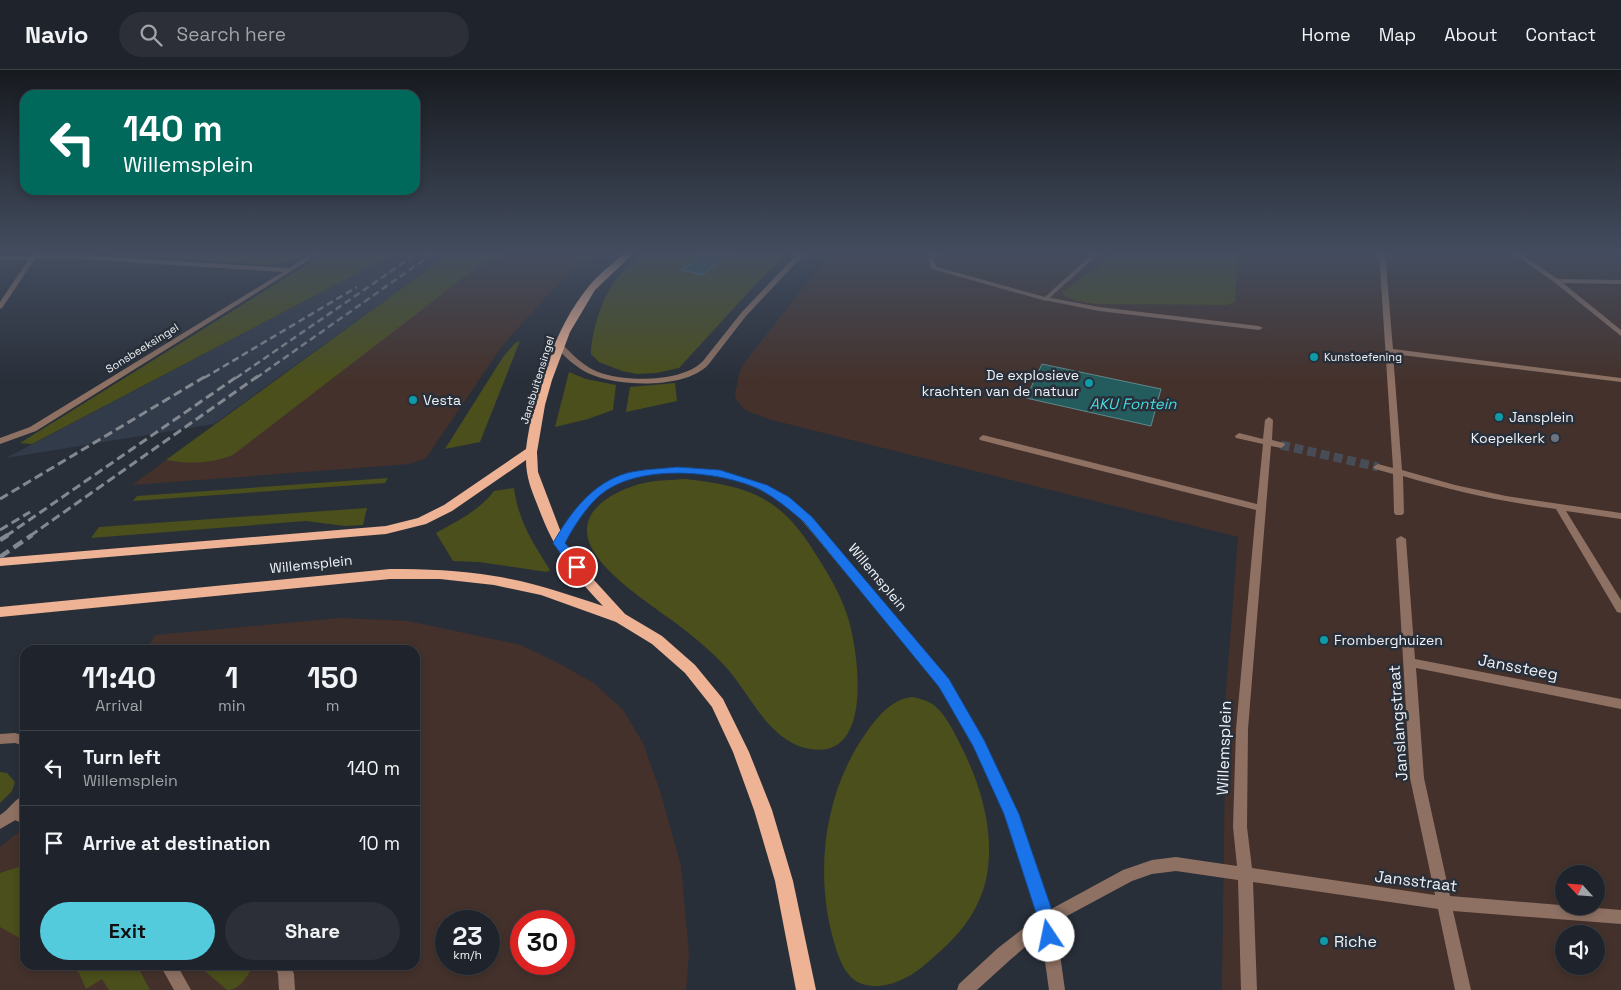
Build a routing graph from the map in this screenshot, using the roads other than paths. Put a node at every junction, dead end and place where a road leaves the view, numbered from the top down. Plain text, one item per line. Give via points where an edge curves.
1 (8, 295) edge
2 (250, 295) edge
3 (587, 295) edge
4 (763, 295) edge
5 (1035, 295) edge
6 (1049, 295) edge
7 (1385, 295) edge
8 (1573, 295) edge
9 (1046, 298) junction
10 (0, 307) edge
11 (1259, 328) dead end
12 (1621, 334) edge
13 (558, 345) junction
14 (1388, 349) junction
15 (1621, 380) edge
16 (1269, 420) dead end
17 (1239, 436) dead end
18 (983, 438) dead end
19 (0, 441) edge
20 (1266, 442) junction
21 (1281, 445) tunnel mouth
22 (532, 451) junction
23 (1378, 467) tunnel mouth
24 (1398, 472) junction
25 (532, 474) joint
26 (1559, 507) junction
27 (1261, 508) junction
28 (1400, 513) dead end
29 (1621, 516) edge
30 (1401, 539) dead end
31 (559, 543) junction
32 (0, 562) edge
33 (1621, 609) edge
34 (0, 612) edge
35 (621, 618) junction
36 (1410, 662) junction
37 (1621, 704) edge
38 (0, 739) edge
39 (20, 740) edge
40 (19, 816) edge
41 (0, 823) edge
42 (1245, 875) junction
43 (1443, 903) junction
44 (1621, 917) edge
45 (1047, 919) junction
46 (171, 970) edge
47 (284, 970) edge
48 (182, 990) edge
49 (286, 990) edge
50 (806, 990) edge
51 (965, 990) edge
52 (1057, 990) edge
53 (1249, 990) edge
54 (1462, 990) edge

1 - 10 street
2 - 19 street, Sonsbeeksingel via 33,429
3 - 13 main road, Jansbuitensingel
4 - 13 street via 699,369 672,378 649,380 602,376 585,368
5 - 9 street
6 - 9 street
7 - 14 street
8 - 12 street
9 - 11 street via 1099,309
13 - 22 main road, Jansbuitensingel via 535,422
14 - 15 street
14 - 24 street
16 - 20 street, Willemsplein
17 - 20 street
18 - 27 street
20 - 21 street
20 - 27 street, Willemsplein
22 - 25 main road, Jansbuitensingel
22 - 32 main road, Willemsplein via 448,508 422,521 380,531
23 - 24 street
24 - 26 street via 1453,488
24 - 28 street
25 - 31 main road, Willemsplein
26 - 29 street
26 - 33 street
27 - 42 street, Willemsplein via 1242,729 1240,827
30 - 36 street, Janslangstraat
31 - 35 main road, Willemsplein
31 - 45 street, Willemsplein via 570,523 595,494 612,483 648,472 720,473 763,487 785,500 808,520 944,683 979,744 1011,814
34 - 35 main road, Willemsplein via 390,574 440,574 527,587
35 - 50 main road, Willemsplein via 657,640 690,669 718,704 763,810 784,881
36 - 37 street, Janssteeg
36 - 43 street, Janslangstraat via 1417,778
38 - 39 street
40 - 41 street
42 - 43 street, Jansstraat
42 - 45 street, Jansstraat via 1176,864 1152,867 1128,875
42 - 53 street, Willemsplein
43 - 44 street, Jansstraat
43 - 54 street, Janslangstraat
45 - 51 street
45 - 52 street, Willemsplein
46 - 48 street
47 - 49 street

